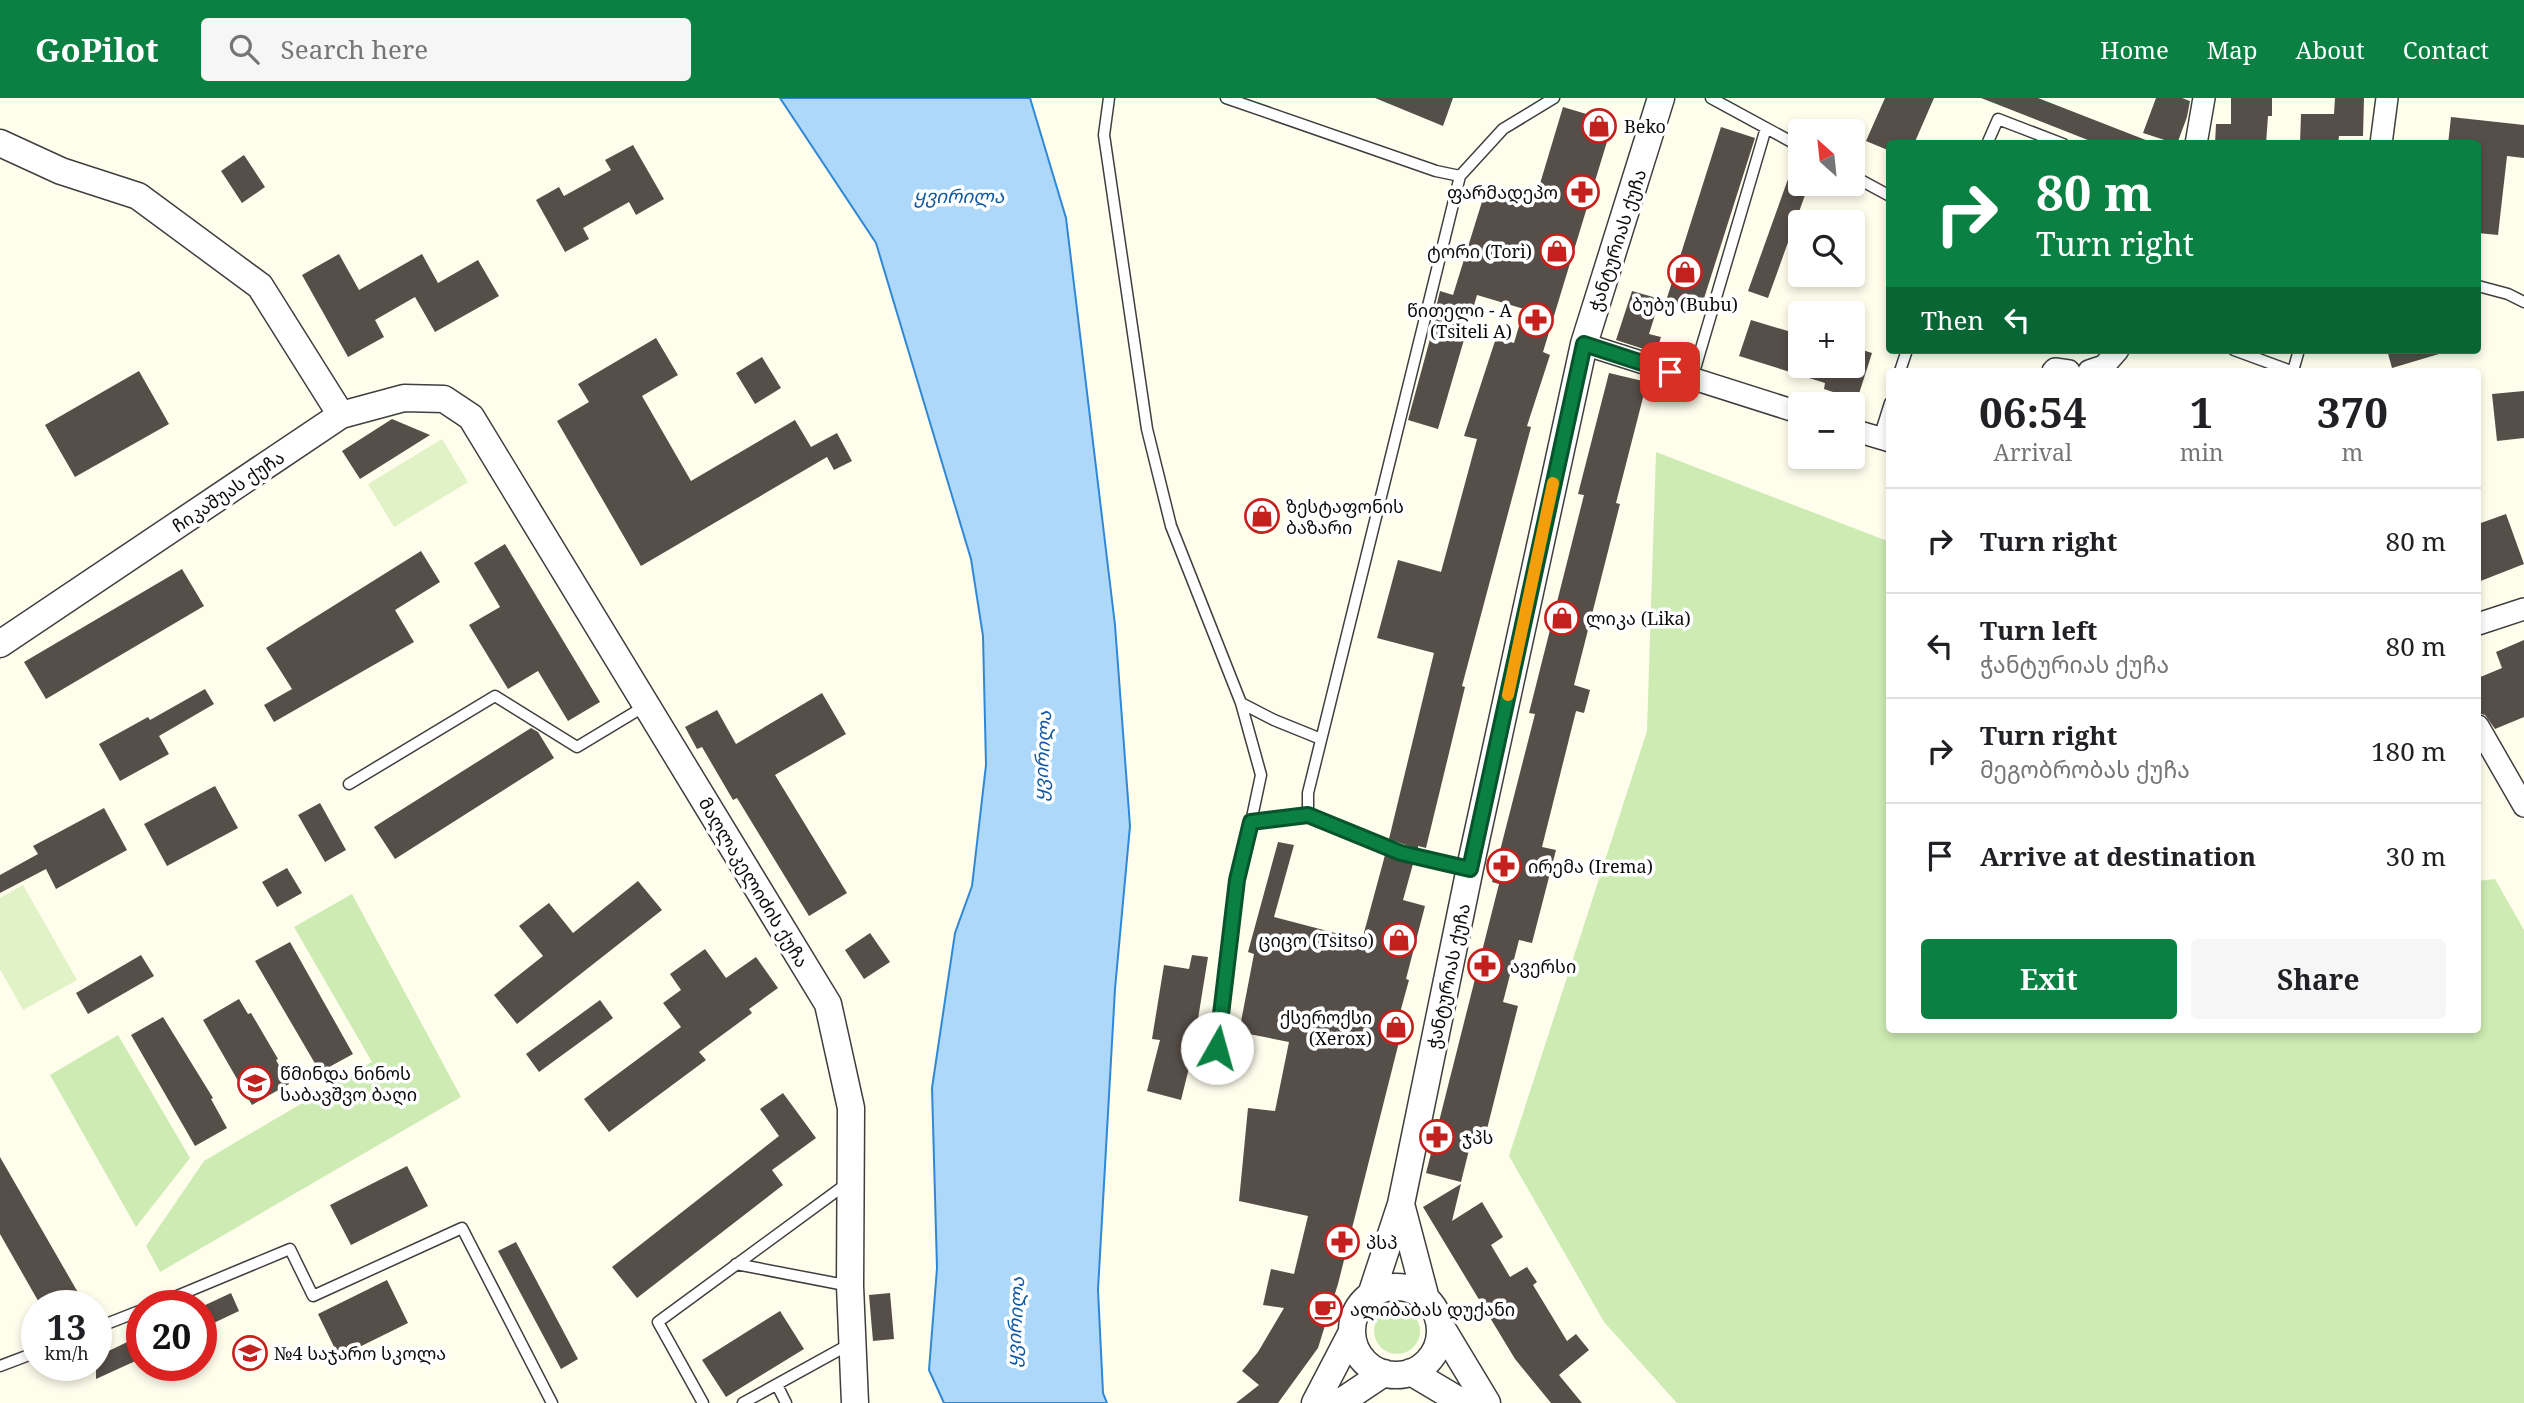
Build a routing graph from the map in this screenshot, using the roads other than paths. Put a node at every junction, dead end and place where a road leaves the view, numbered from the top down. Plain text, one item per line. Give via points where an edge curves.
1 (1109, 98) edge
2 (1227, 98) edge
3 (1555, 98) edge
4 (1660, 98) edge
5 (1712, 98) edge
6 (2204, 98) edge
7 (2387, 98) edge
8 (1766, 128) junction
9 (1788, 140) edge
10 (1989, 140) edge
11 (2053, 140) edge
12 (2197, 140) edge
13 (2382, 140) edge
14 (0, 143) edge
15 (1460, 176) junction
16 (1866, 183) edge
17 (1886, 194) edge
18 (2481, 287) edge
19 (2524, 302) edge
20 (1584, 344) junction
21 (2114, 354) edge
22 (2245, 354) edge
23 (2098, 368) edge
24 (2284, 368) edge
25 (1692, 379) junction
26 (1788, 409) edge
27 (341, 415) junction
28 (471, 416) joint
29 (1865, 434) edge
30 (1884, 440) edge
31 (2524, 609) edge
32 (2481, 623) edge
33 (0, 644) edge
34 (1241, 703) junction
35 (647, 705) junction
36 (2481, 731) edge
37 (1321, 738) junction
38 (349, 784) dead end
39 (2524, 806) edge
40 (1308, 815) junction
41 (1251, 822) junction
42 (1470, 869) junction
43 (1217, 1048) dead end
44 (850, 1181) junction
45 (1401, 1204) junction
46 (736, 1264) junction
47 (850, 1286) junction
48 (191, 1290) edge
49 (1371, 1295) junction
50 (1426, 1298) junction
51 (1440, 1325) junction
52 (1352, 1332) junction
53 (852, 1343) junction
54 (21, 1358) edge
55 (0, 1366) edge
56 (1411, 1372) junction
57 (1384, 1373) junction
58 (777, 1385) junction
59 (552, 1403) edge
60 (704, 1403) edge
61 (743, 1403) edge
62 (786, 1403) edge
63 (855, 1403) edge
64 (1315, 1403) edge
65 (1339, 1403) edge
66 (1463, 1403) edge
67 (1488, 1403) edge

1 - 34 lane via 1104,135 1143,416 1171,526
2 - 15 lane
3 - 15 lane via 1503,130
4 - 20 street, ჭანტურიას ქუჩა
5 - 8 lane
6 - 12 street
7 - 13 street
8 - 9 lane
8 - 25 lane
10 - 11 lane via 1998,119
14 - 27 street via 138,196 260,286
15 - 37 lane
16 - 17 lane
18 - 19 lane
20 - 25 street
20 - 42 street, ჭანტურიას ქუჩა
21 - 23 street
22 - 24 lane
25 - 26 street
27 - 28 street, ჩიკაშუას ქუჩა via 404,398 444,399
27 - 33 street, ჩიკაშუას ქუჩა
28 - 35 street, მაღლაკელიძის ქუჩა
29 - 30 street
31 - 32 street
34 - 37 lane
34 - 41 lane via 1261,775
35 - 38 lane via 577,747 495,695
35 - 44 street, მაღლაკელიძის ქუჩა via 828,1004 851,1108
36 - 39 street
37 - 40 lane via 1308,793
40 - 41 lane
40 - 42 lane via 1401,853
41 - 43 lane via 1237,880
42 - 45 street, ჭანტურიას ქუჩა
44 - 46 lane
44 - 47 street, მაღლაკელიძის ქუჩა
45 - 49 street, ჭანტურიას ქუჩა
45 - 50 street, ჭანტურიას ქუჩა
46 - 47 lane
46 - 60 lane via 658,1322
47 - 53 street, მაღლაკელიძის ქუჩა
48 - 59 lane via 290,1249 313,1296 461,1228
49 - 50 street via 1393,1287
49 - 52 street via 1357,1311
50 - 51 street
51 - 56 street via 1439,1342 1431,1357
51 - 67 street
52 - 57 street via 1358,1354
52 - 64 street
53 - 58 lane
53 - 63 street, მაღლაკელიძის ქუჩა
54 - 55 lane
56 - 57 street
56 - 66 street
57 - 65 street
58 - 61 lane
58 - 62 lane

